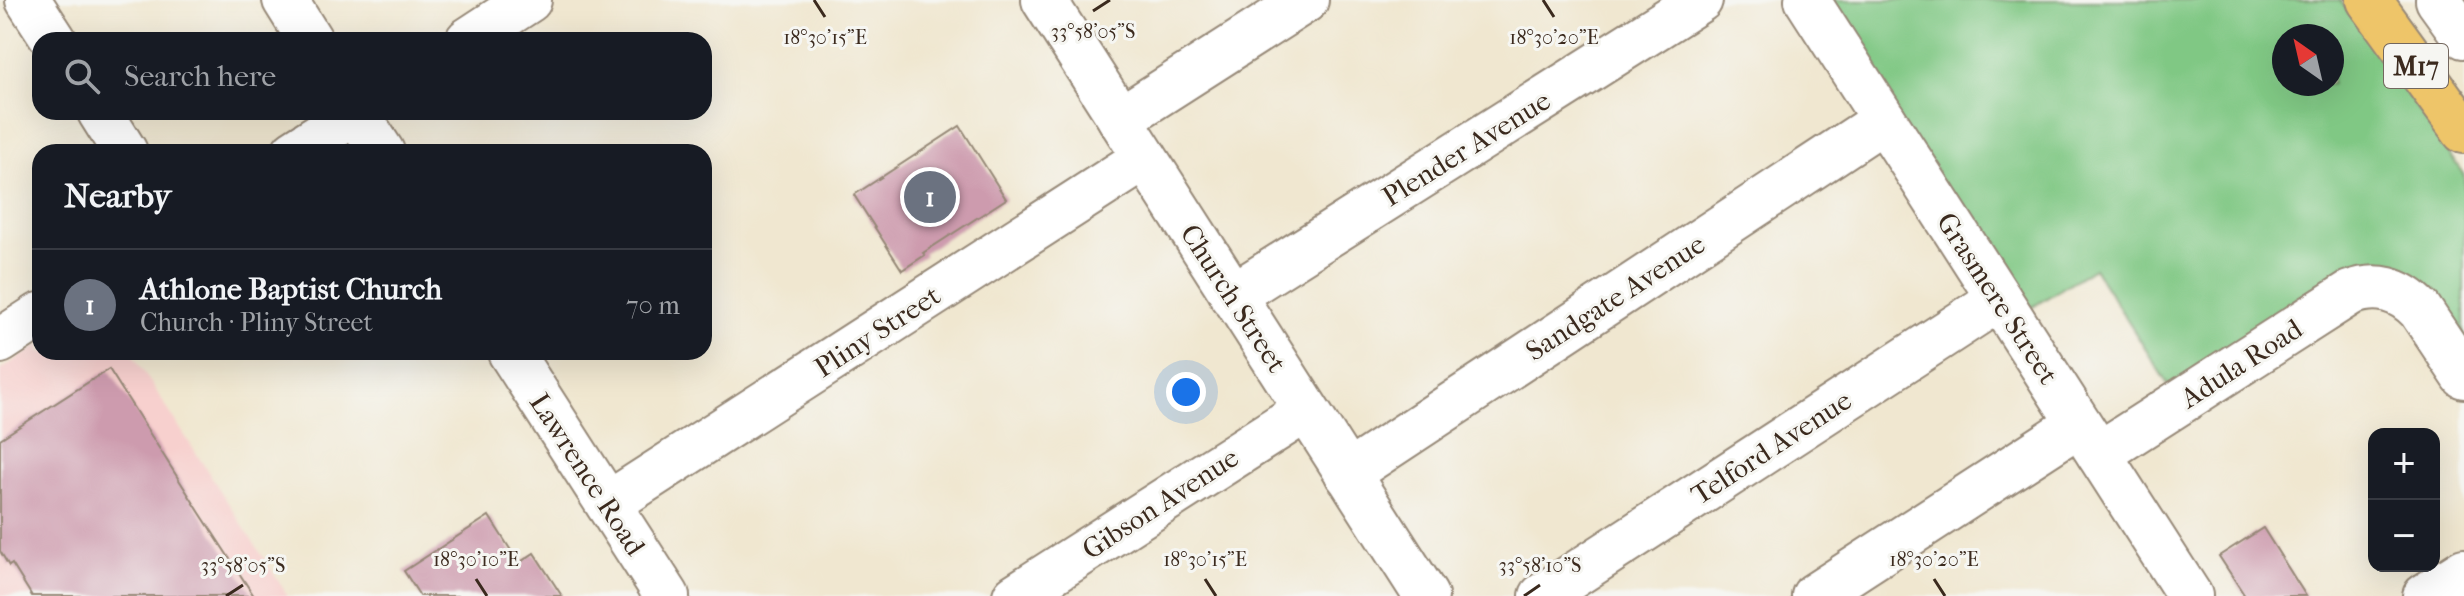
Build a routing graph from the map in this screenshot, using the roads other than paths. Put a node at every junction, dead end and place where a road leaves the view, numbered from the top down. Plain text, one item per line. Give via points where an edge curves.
1 (28, 0) edge
2 (285, 0) edge
3 (529, 0) edge
4 (1044, 0) edge
5 (1306, 0) edge
6 (1700, 0) edge
7 (1807, 0) edge
8 (2369, 0) edge
9 (2438, 0) edge
10 (49, 32) edge
11 (305, 32) edge
12 (480, 32) edge
13 (2464, 36) edge
14 (1120, 119) junction
15 (105, 120) edge
16 (344, 120) edge
17 (361, 120) edge
18 (1884, 120) junction
19 (2464, 131) edge
20 (120, 144) edge
21 (306, 144) edge
22 (377, 144) edge
23 (1145, 158) junction
24 (1232, 296) junction
25 (1999, 299) junction
26 (32, 320) edge
27 (1, 340) edge
28 (515, 360) edge
29 (2464, 376) edge
30 (1306, 410) junction
31 (2089, 439) junction
32 (1347, 474) junction
33 (608, 504) junction
34 (2464, 571) edge
35 (667, 596) edge
36 (1015, 596) edge
37 (1426, 596) edge
38 (1542, 596) edge
39 (1814, 596) edge
40 (2190, 596) edge
41 (2425, 596) edge

1 - 10 street
2 - 11 street
3 - 12 street
4 - 14 street, Church Street
5 - 14 street
6 - 24 street, Plender Avenue
7 - 18 street, Grasmere Street
8 - 19 main road, M17
9 - 13 street
14 - 23 street, Church Street
15 - 20 street
16 - 21 street
17 - 22 street
18 - 25 street, Grasmere Street
18 - 32 street, Sandgate Avenue
23 - 24 street, Church Street
23 - 33 street, Pliny Street
24 - 30 street, Church Street
25 - 31 street, Grasmere Street
25 - 38 street, Telford Avenue
26 - 27 street
28 - 33 street, Lawrence Road
29 - 31 street, Adula Road via 2411,300 2375,287 2350,293
30 - 32 street, Church Street
30 - 36 street, Gibson Avenue
31 - 39 street, Adula Road
31 - 40 street, Grasmere Street
32 - 37 street, Church Street
33 - 35 street, Lawrence Road
34 - 41 street

